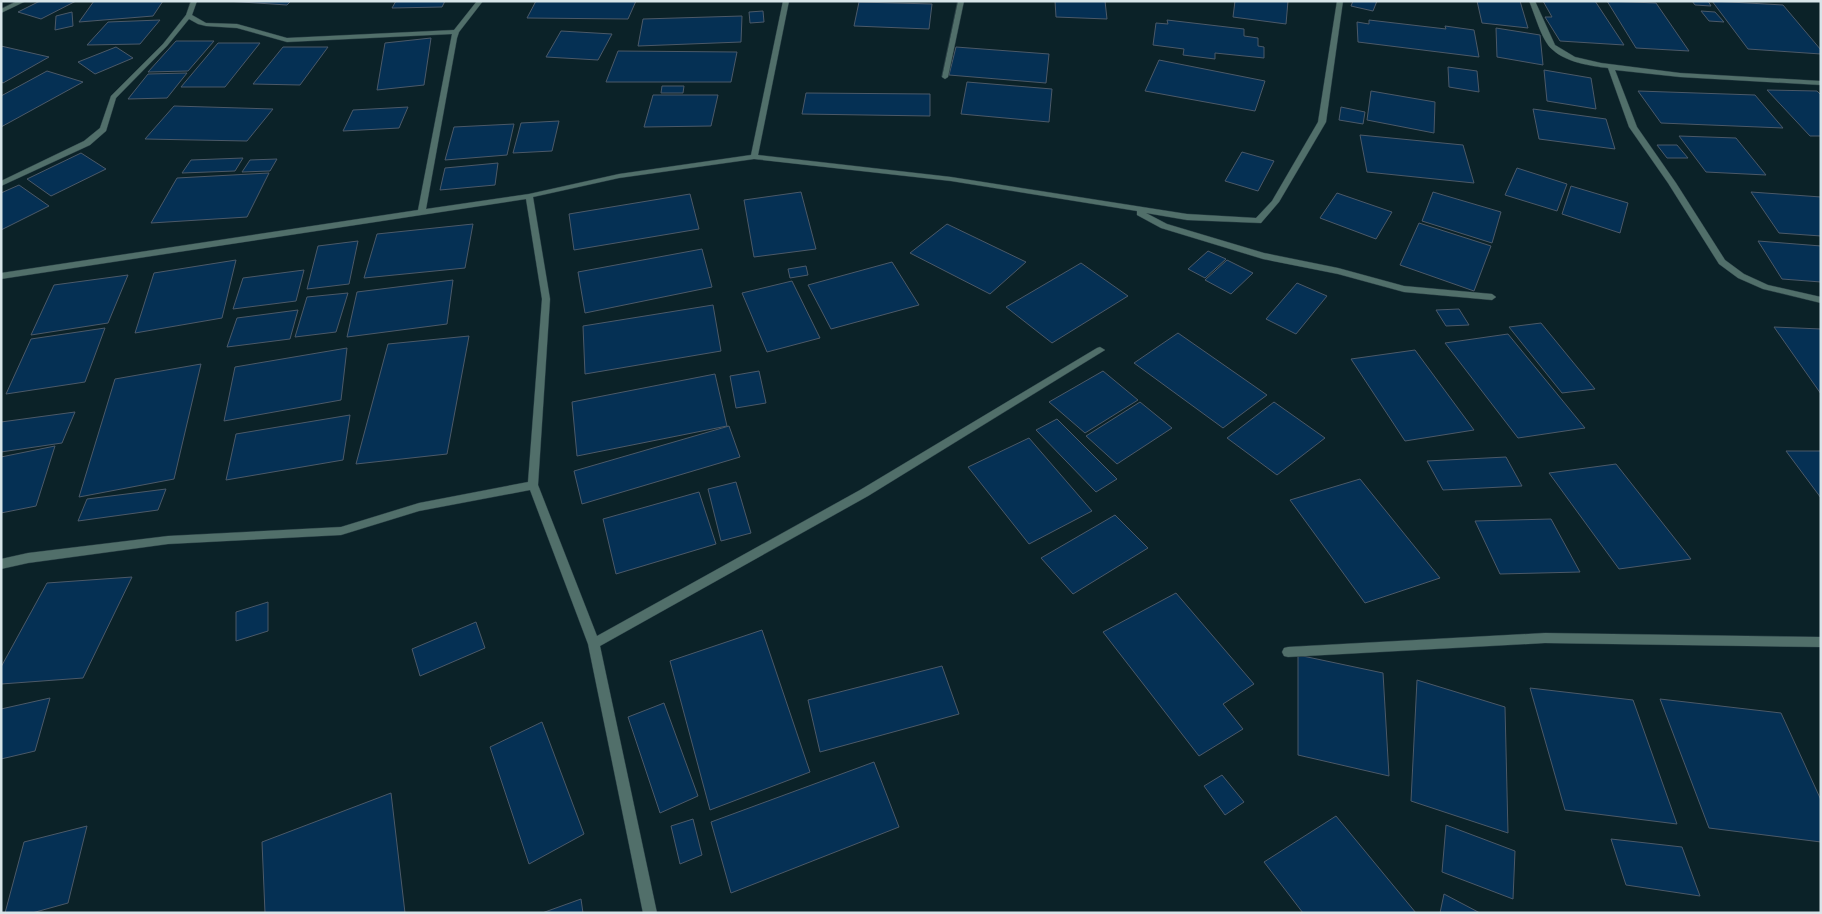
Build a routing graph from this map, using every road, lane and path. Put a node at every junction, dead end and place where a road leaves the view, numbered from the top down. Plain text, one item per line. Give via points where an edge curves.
1 (22, 1) edge
2 (194, 1) edge
3 (480, 1) edge
4 (786, 1) edge
5 (961, 1) edge
6 (1340, 1) edge
7 (1532, 1) edge
8 (1, 11) edge
9 (189, 16) junction
10 (456, 32) junction
11 (1611, 68) junction
12 (945, 77) dead end
13 (1821, 83) edge
14 (754, 157) junction
15 (1, 184) edge
16 (529, 196) junction
17 (422, 210) junction
18 (1134, 210) junction
19 (1, 276) edge
20 (1492, 296) dead end
21 (1821, 300) edge
22 (1100, 350) dead end
23 (533, 484) junction
24 (1, 564) edge
25 (1821, 642) edge
26 (594, 644) junction
27 (1288, 652) dead end
28 (650, 913) edge

1 - 8 street
2 - 9 street
3 - 10 street
4 - 14 street
5 - 12 street
6 - 18 street via 1322,122 1275,202 1258,221 1240,222
7 - 11 street via 1554,49 1571,58
9 - 10 street via 207,26 235,25 286,40
9 - 15 street via 150,62 114,96 103,129 87,143
10 - 17 street
11 - 13 street
11 - 21 street via 1632,127 1722,262 1741,276 1766,287
14 - 16 street via 619,176
14 - 18 street via 951,179
16 - 17 street
16 - 23 street via 546,299
17 - 19 street
18 - 20 street via 1164,226 1263,256 1404,289
22 - 26 street via 864,493
23 - 24 street via 420,507 341,531 168,540
23 - 26 street
25 - 27 street via 1545,638
26 - 28 street

